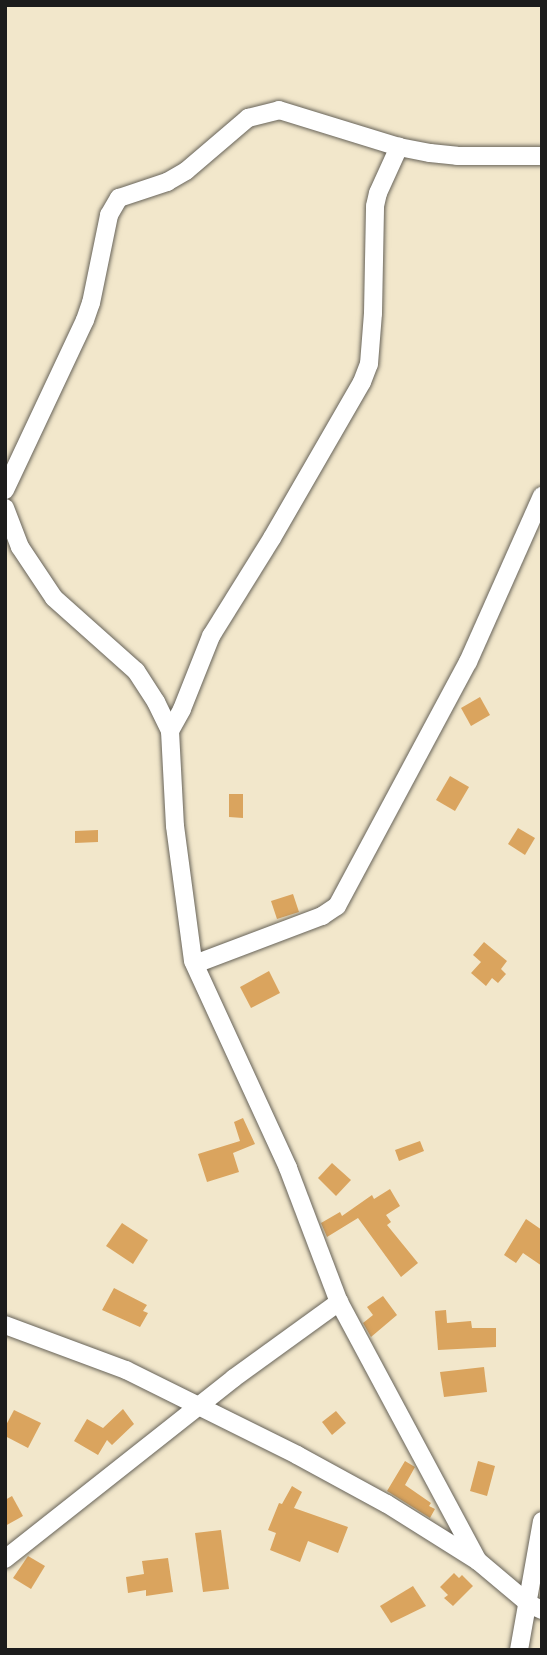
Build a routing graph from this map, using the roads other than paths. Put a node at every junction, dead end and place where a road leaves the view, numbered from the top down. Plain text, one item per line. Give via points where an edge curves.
1 (399, 147) junction
2 (542, 156) edge
3 (5, 490) edge
4 (542, 496) edge
5 (5, 508) edge
6 (170, 730) junction
7 (194, 964) junction
8 (339, 1302) junction
9 (5, 1325) edge
10 (200, 1408) junction
11 (542, 1521) edge
12 (5, 1559) edge
13 (478, 1561) junction
14 (535, 1607) edge
15 (519, 1650) edge

1 - 2 street via 457,156
1 - 3 street via 279,110 263,111 248,118 186,171 119,198 108,215 85,320
1 - 6 street via 375,206 373,313 369,364 362,382 211,636
4 - 7 street via 468,662 337,906 322,916
5 - 6 street via 20,547 54,598 136,671
6 - 7 street via 175,826
7 - 8 street via 288,1168
8 - 10 street
8 - 13 street
9 - 10 street via 126,1370
10 - 12 street
10 - 13 street via 387,1504
11 - 14 street
13 - 14 street
14 - 15 street

